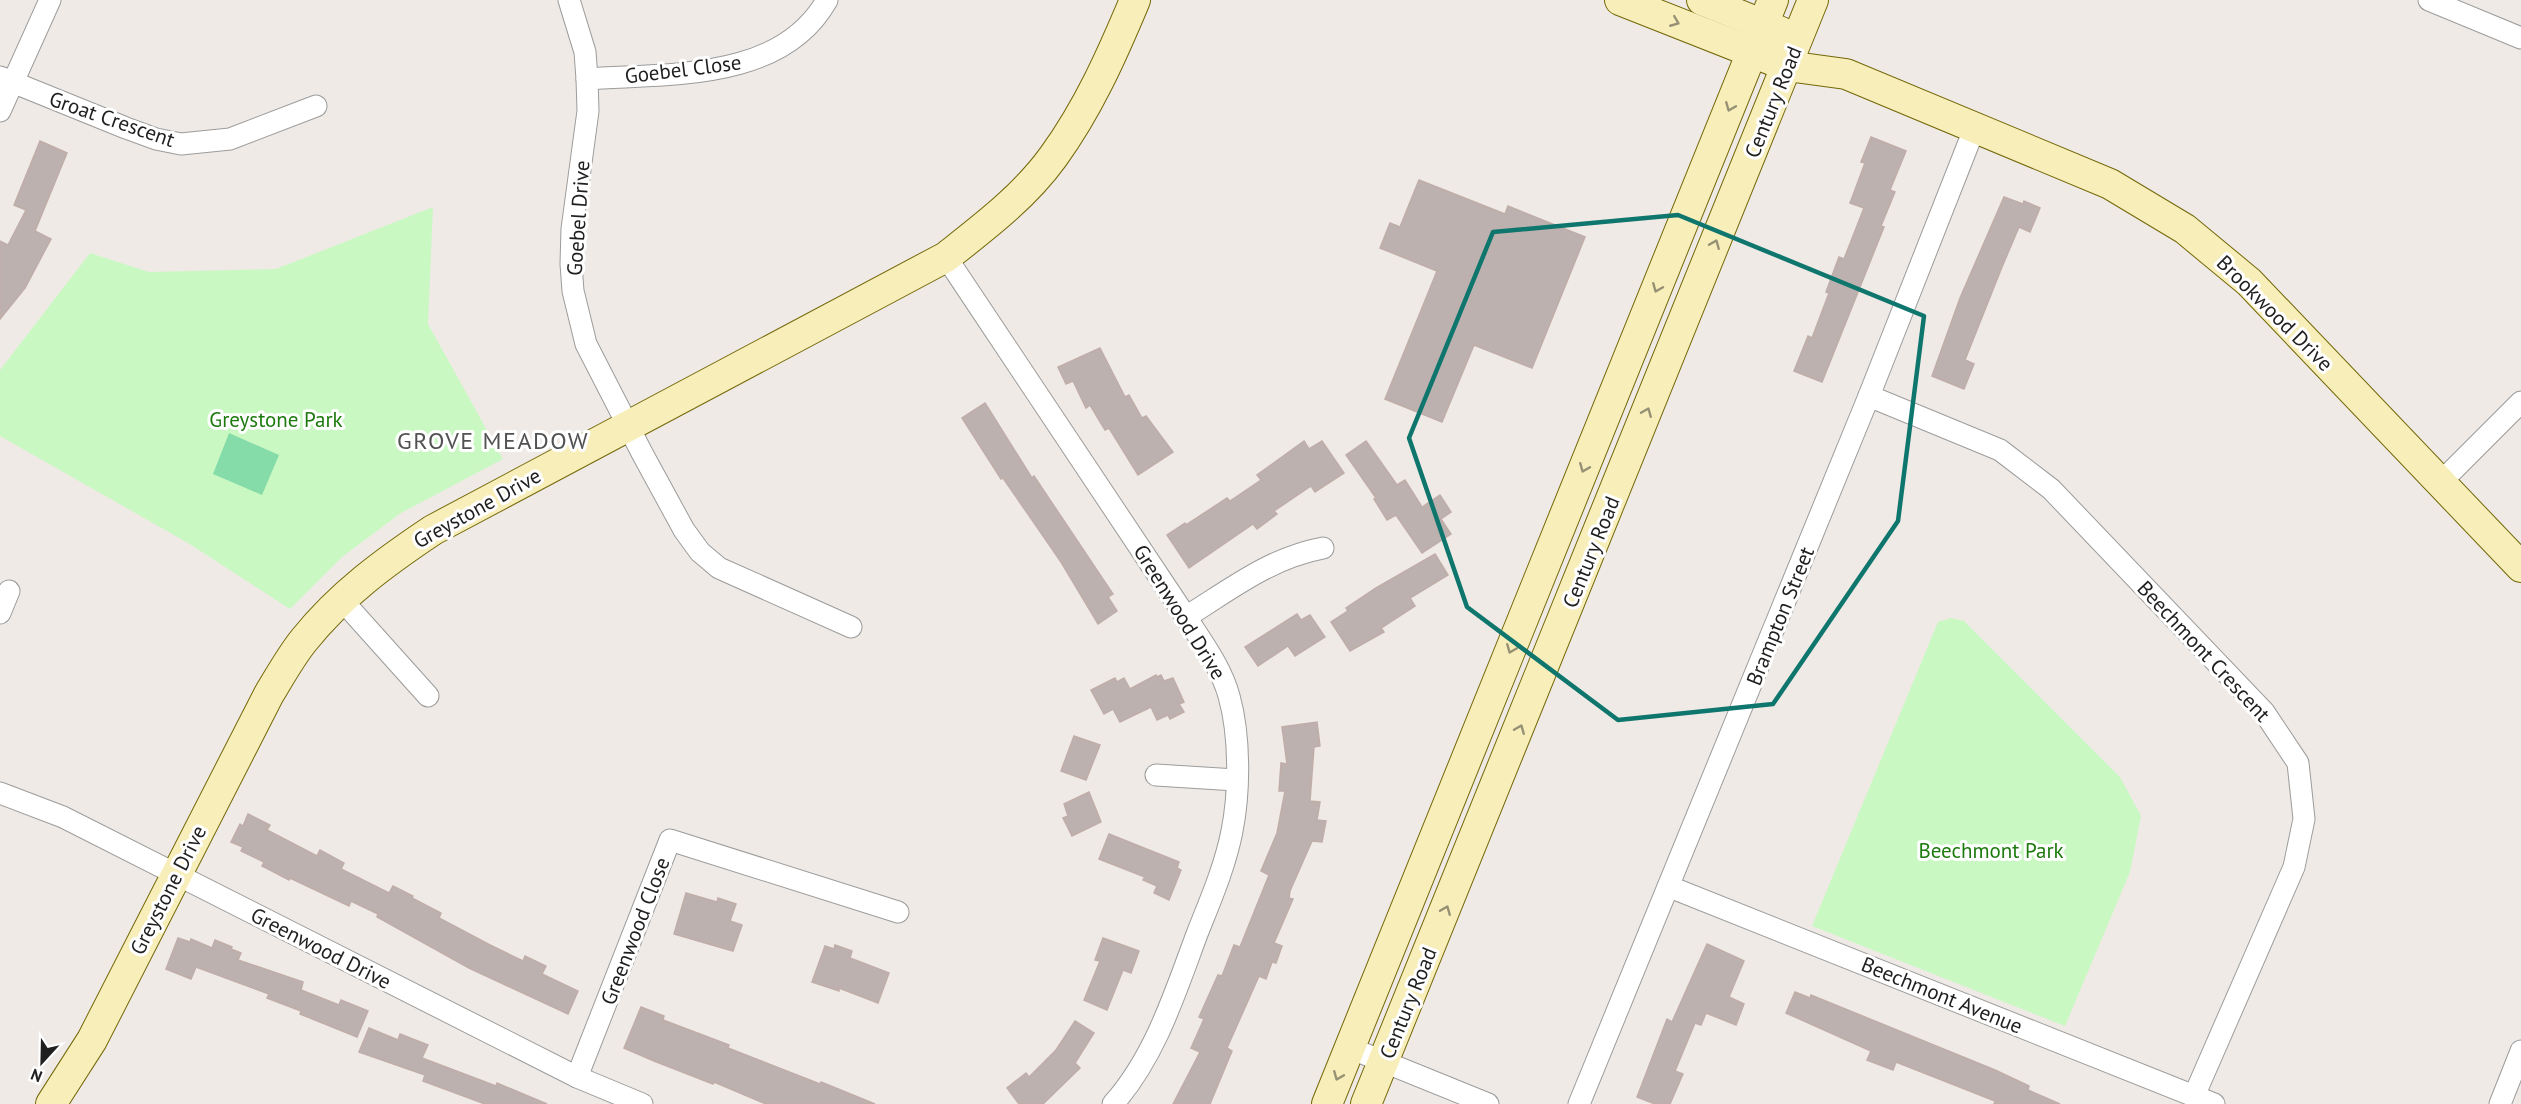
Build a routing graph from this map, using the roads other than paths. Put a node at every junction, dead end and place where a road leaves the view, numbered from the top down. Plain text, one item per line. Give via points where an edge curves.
1 (50, 0) edge
2 (569, 0) edge
3 (826, 0) edge
4 (1135, 0) edge
5 (1620, 0) edge
6 (1702, 0) edge
7 (1814, 0) edge
8 (2428, 0) edge
9 (1768, 12) edge
10 (2521, 38) edge
11 (1798, 39) junction
12 (1752, 52) junction
13 (1787, 66) junction
14 (1846, 74) junction
15 (6, 79) edge
16 (587, 80) junction
17 (316, 106) dead end
18 (0, 111) edge
19 (1975, 127) junction
20 (946, 257) junction
21 (1869, 396) junction
22 (2521, 402) edge
23 (628, 428) junction
24 (2441, 482) junction
25 (1323, 548) dead end
26 (2521, 567) edge
27 (9, 591) dead end
28 (341, 599) junction
29 (0, 613) edge
30 (1186, 616) junction
31 (851, 627) dead end
32 (428, 696) dead end
33 (1156, 776) dead end
34 (1236, 780) junction
35 (0, 793) edge
36 (176, 875) junction
37 (1670, 887) junction
38 (898, 912) dead end
39 (1350, 1048) junction
40 (2521, 1051) edge
41 (1384, 1061) junction
42 (577, 1077) junction
43 (2194, 1096) junction
44 (51, 1104) edge
45 (642, 1104) edge
46 (1113, 1104) edge
47 (1327, 1104) edge
48 (1366, 1104) edge
49 (1488, 1104) edge
50 (1579, 1104) edge
51 (2214, 1104) edge
52 (2500, 1104) edge

1 - 15 street
2 - 16 street, Goebel Drive via 585,52
3 - 16 street, Goebel Close via 818,16 798,37 747,63
4 - 20 street, Greystone Drive via 1091,98 1052,159 1001,213
5 -> 12 street, Brookwood Drive
6 - 9 street, Brookwood Drive
7 - 11 street, Century Road
8 - 10 street
9 - 11 street, Brookwood Drive
9 - 12 street, Century Road
11 - 13 street, Century Road
11 - 14 street, Brookwood Drive
12 - 13 street, Brookwood Drive
12 -> 39 street, Century Road
13 - 14 street, Brookwood Drive
41 -> 13 street, Century Road
14 - 19 street, Brookwood Drive
15 - 17 street, Groat Crescent via 126,128 181,144 230,139
15 - 18 street
16 - 23 street, Goebel Drive via 588,111 573,229 573,291 586,344
19 - 21 street, Brampton Street
19 - 24 street, Brookwood Drive via 2110,184 2185,229 2249,282
20 - 23 street, Greystone Drive
20 - 30 street, Greenwood Drive
21 - 37 street, Brampton Street
21 - 43 street, Beechmont Crescent via 2000,450 2051,489 2264,712 2298,763 2304,819 2294,867
22 - 24 street
23 - 28 street, Greystone Drive via 433,530
23 - 31 street, Goebel Drive via 700,552 718,568
24 - 26 street, Brookwood Drive
25 - 30 street via 1275,562
27 - 29 street
28 - 32 street
28 - 36 street, Greystone Drive via 303,641 269,694
30 - 34 street, Greenwood Drive via 1221,673 1229,696 1237,750
33 - 34 street
34 - 46 street, Greenwood Drive via 1226,854 1188,959 1153,1045
35 - 36 street, Greenwood Drive via 63,817
36 - 42 street, Greenwood Drive
36 - 44 street, Greystone Drive via 92,1040
37 - 43 street, Beechmont Avenue
37 - 50 street, Brampton Street
38 - 42 street, Greenwood Close via 670,840
39 - 41 street
39 -> 47 street, Century Road
40 - 52 street
41 - 48 street, Century Road
41 - 49 street
42 - 45 street, Greenwood Drive
43 - 51 street, Beechmont Avenue

